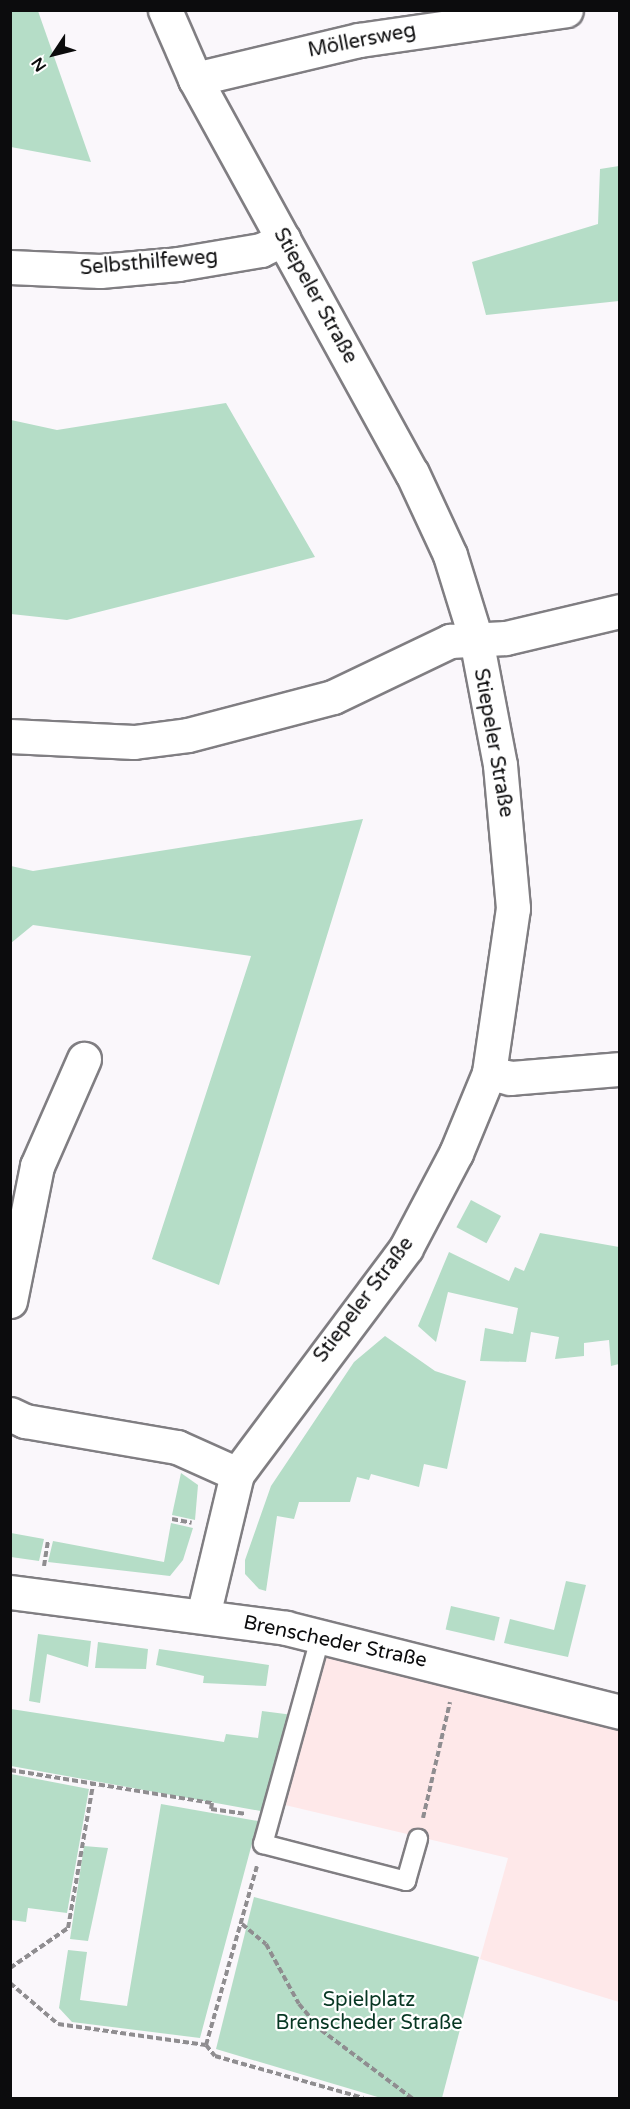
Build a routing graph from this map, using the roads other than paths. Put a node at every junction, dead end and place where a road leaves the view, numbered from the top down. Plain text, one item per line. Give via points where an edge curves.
1 (165, 10) edge
2 (566, 10) edge
3 (195, 79) junction
4 (284, 239) junction
5 (10, 267) edge
6 (620, 611) edge
7 (476, 639) junction
8 (10, 736) edge
9 (84, 1059) dead end
10 (620, 1069) edge
11 (489, 1073) junction
12 (10, 1301) edge
13 (12, 1418) edge
14 (237, 1474) junction
15 (10, 1592) edge
16 (203, 1616) junction
17 (321, 1635) junction
18 (620, 1712) edge
19 (418, 1839) road end

1 - 3 street, Stiepeler Straße
2 - 3 street, Möllersweg via 359,40
3 - 4 street, Stiepeler Straße
4 - 5 street, Selbsthilfeweg via 261,250 178,264 100,271
4 - 7 street, Stiepeler Straße via 412,473 450,555
6 - 7 street via 506,638
7 - 8 street via 450,640 333,697 188,735 134,742
7 - 11 street, Stiepeler Straße via 500,765 513,898 512,939
9 - 12 street via 37,1166
10 - 11 street via 510,1078
11 - 14 street, Stiepeler Straße via 456,1153 406,1248
13 - 14 street via 177,1447
14 - 16 street, Stiepeler Straße
15 - 16 street, Brenscheder Straße
16 - 17 street, Brenscheder Straße
17 - 18 street, Brenscheder Straße
17 - 19 lane via 263,1844 406,1881

